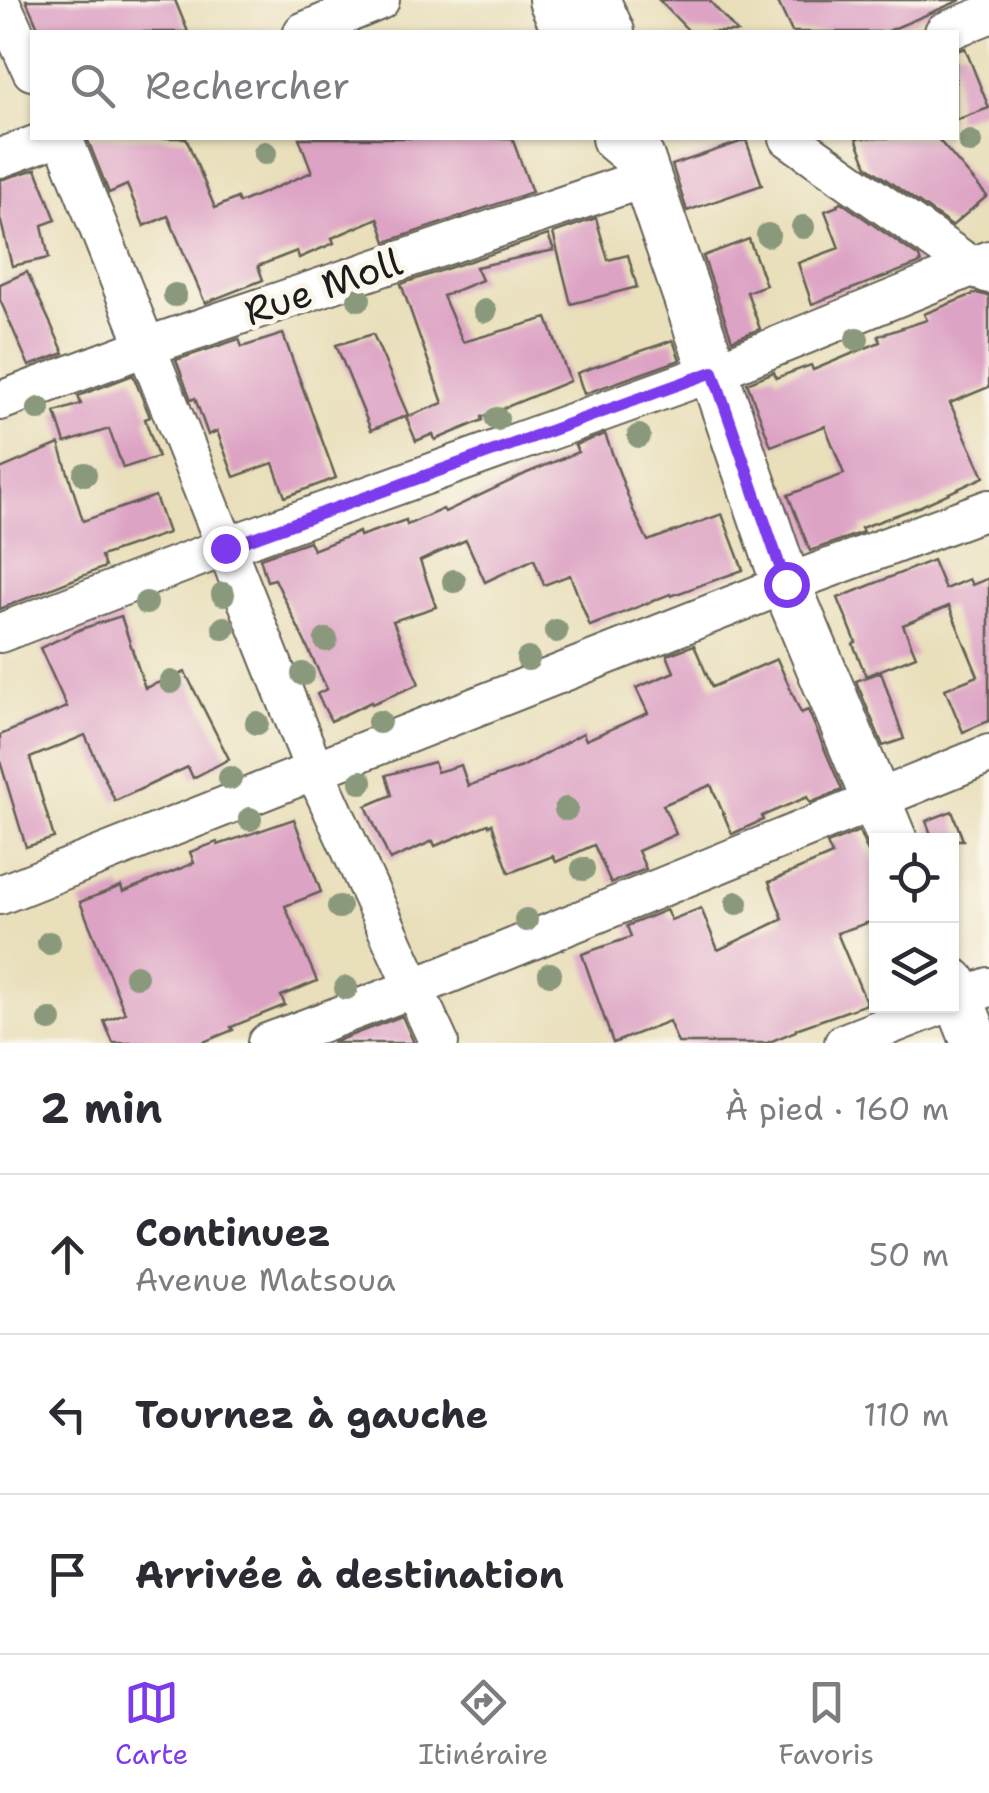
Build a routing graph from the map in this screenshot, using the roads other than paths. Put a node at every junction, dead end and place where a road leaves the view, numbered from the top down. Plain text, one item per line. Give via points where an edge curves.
1 (380, 0) edge
2 (553, 0) edge
3 (595, 0) edge
4 (0, 1) edge
5 (989, 14) edge
6 (308, 30) edge
7 (566, 30) edge
8 (609, 30) edge
9 (949, 30) edge
10 (30, 68) edge
11 (49, 140) edge
12 (64, 140) edge
13 (792, 140) edge
14 (637, 152) edge
15 (0, 158) edge
16 (983, 267) edge
17 (145, 347) junction
18 (713, 372) junction
19 (0, 401) edge
20 (989, 509) edge
21 (225, 548) junction
22 (786, 584) junction
23 (0, 633) edge
24 (989, 754) edge
25 (316, 771) junction
26 (884, 820) edge
27 (0, 894) edge
28 (414, 988) junction
29 (959, 997) edge
30 (914, 1013) edge
31 (267, 1043) edge
32 (440, 1043) edge
33 (844, 1043) edge
34 (976, 1043) edge

1 - 6 street
2 - 7 street
3 - 8 street
4 - 10 street
5 - 9 street
11 - 15 street
12 - 17 street
13 - 16 street
14 - 17 street, Rue Moll
14 - 18 street
16 - 18 street
17 - 19 street, Rue Moll
17 - 21 street
18 - 21 street
18 - 22 street
20 - 22 street
21 - 23 street
21 - 25 street
22 - 25 street
22 - 26 street
24 - 26 street
25 - 27 street
25 - 28 street
26 - 28 street
28 - 31 street
28 - 32 street
29 - 34 street
30 - 33 street

